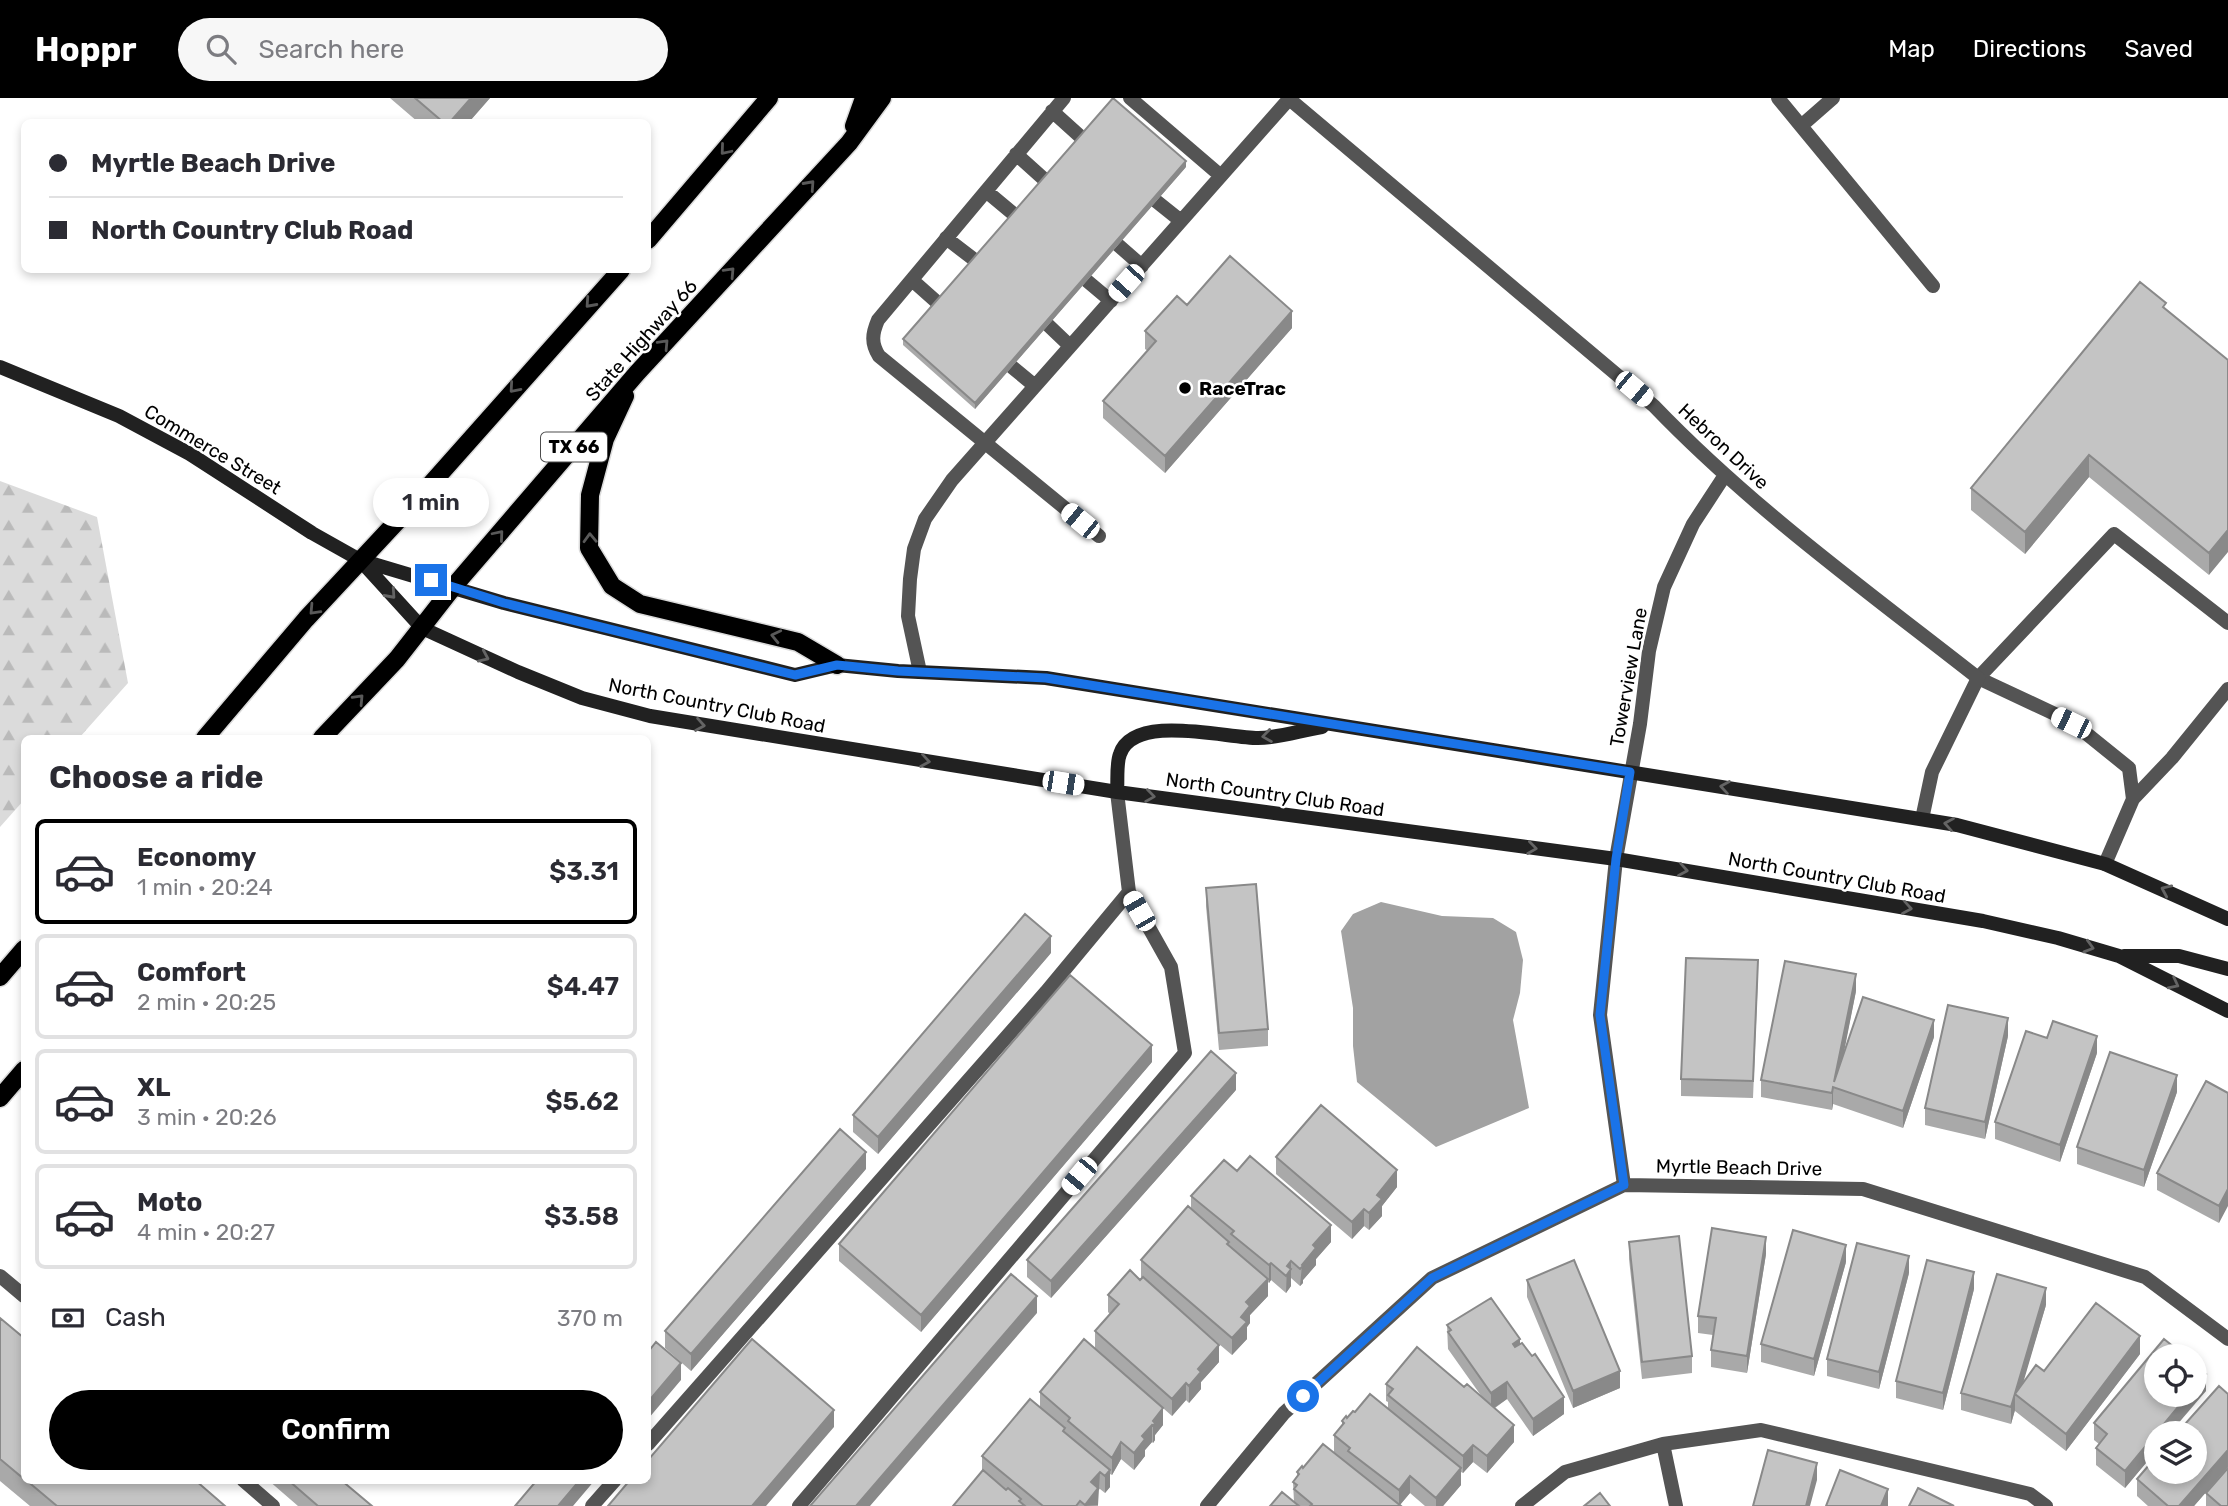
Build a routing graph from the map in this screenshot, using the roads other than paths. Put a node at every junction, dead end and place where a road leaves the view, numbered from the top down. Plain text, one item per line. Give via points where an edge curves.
1 (769, 98) edge
2 (863, 98) edge
3 (882, 98) edge
4 (1063, 98) edge
5 (1130, 98) edge
6 (1289, 98) edge
7 (1778, 98) edge
8 (1833, 98) edge
9 (1052, 111) junction
10 (1801, 125) junction
11 (1083, 139) edge
12 (849, 143) junction
13 (1016, 154) junction
14 (1221, 176) junction
15 (1046, 181) edge
16 (986, 191) junction
17 (1156, 201) edge
18 (1016, 216) edge
19 (1181, 221) junction
20 (651, 236) edge
21 (946, 238) junction
22 (1118, 245) edge
23 (975, 261) edge
24 (1142, 266) junction
25 (618, 273) edge
26 (912, 280) junction
27 (1086, 281) edge
28 (1933, 286) dead end
29 (1111, 301) junction
30 (939, 304) edge
31 (1048, 325) edge
32 (1070, 346) junction
33 (1012, 367) edge
34 (0, 368) edge
35 (637, 373) junction
36 (1035, 386) junction
37 (984, 444) junction
38 (1724, 475) junction
39 (1099, 536) dead end
40 (360, 560) junction
41 (454, 586) junction
42 (2228, 624) edge
43 (422, 628) junction
44 (837, 665) junction
45 (920, 673) junction
46 (1979, 678) junction
47 (2228, 689) edge
48 (1334, 724) junction
49 (208, 735) edge
50 (325, 735) edge
51 (1630, 772) junction
52 (1117, 792) junction
53 (2133, 799) junction
54 (1922, 819) junction
55 (1616, 859) junction
56 (2105, 864) junction
57 (1129, 892) junction
58 (2228, 919) edge
59 (21, 952) edge
60 (2119, 956) junction
61 (2228, 969) edge
62 (0, 977) edge
63 (2228, 1011) edge
64 (21, 1074) edge
65 (0, 1098) edge
66 (1624, 1185) junction
67 (0, 1276) edge
68 (21, 1294) edge
69 (2228, 1339) edge
70 (651, 1441) edge
71 (1663, 1444) junction
72 (248, 1484) edge
73 (611, 1484) edge
74 (273, 1506) edge
75 (592, 1506) edge
76 (799, 1506) edge
77 (1207, 1506) edge
78 (1522, 1506) edge
79 (1676, 1506) edge
80 (2046, 1506) edge

1 -> 20 main road
2 - 12 main road
3 - 12 main road, State Highway 66 / TX 66
4 - 9 street
5 - 14 street
6 - 14 street
6 - 38 street, Hebron Drive via 1654,406
7 - 10 street
8 - 10 street
9 - 11 street
9 - 13 street
10 - 28 street
35 -> 12 main road, State Highway 66 / TX 66
13 - 15 street
13 - 16 street
14 - 19 street
16 - 18 street
16 - 21 street
17 - 19 street
19 - 24 street
21 - 23 street
21 - 26 street
22 - 24 street
24 - 29 street
25 -> 40 main road
26 - 30 street
26 - 37 street via 878,320 872,332 874,347
27 - 29 street
29 - 32 street
31 - 32 street
32 - 36 street
33 - 36 street
34 - 40 main road, Commerce Street via 119,416 190,454
41 -> 35 main road, State Highway 66 / TX 66
44 -> 35 main road via 798,642 640,604 612,586 589,548 590,495 605,439
36 - 37 street
37 - 39 street
37 - 45 street via 925,519 914,549 908,616
38 - 46 street, Hebron Drive
38 - 51 street, Towerview Lane via 1693,524 1664,587
40 - 41 main road
40 -> 43 main road, North Country Club Road
40 -> 49 main road
41 - 43 main road, State Highway 66 / TX 66
41 - 44 main road via 504,603 795,675
42 - 46 street via 2114,534
50 -> 43 main road, State Highway 66 / TX 66
43 -> 52 main road, North Country Club Road via 582,698 650,716
44 - 45 main road
45 - 48 main road via 1046,678
46 - 53 street via 2081,730 2129,768
46 - 54 street via 1932,772
47 - 53 street
48 - 51 main road
48 -> 52 main road via 1259,738 1142,733 1119,753
54 -> 51 main road
51 - 55 street, Towerview Lane
52 -> 55 main road, North Country Club Road
52 - 57 street
53 - 56 street
56 -> 54 main road
55 -> 60 main road, North Country Club Road via 1983,921
55 - 66 street, Towerview Lane via 1600,1015
58 -> 56 main road
57 - 70 street
57 - 76 street via 1171,967 1185,1053
59 - 62 main road
60 - 61 main road via 2179,956
60 -> 63 main road, North Country Club Road
64 - 65 main road
66 - 69 street, Myrtle Beach Drive via 1863,1189 2145,1277
66 - 77 street, Myrtle Beach Drive via 1432,1278 1284,1413
67 - 68 street
71 - 78 street via 1566,1472
71 - 79 street
71 - 80 street via 1761,1430 2030,1494
72 - 74 street
73 - 75 street

